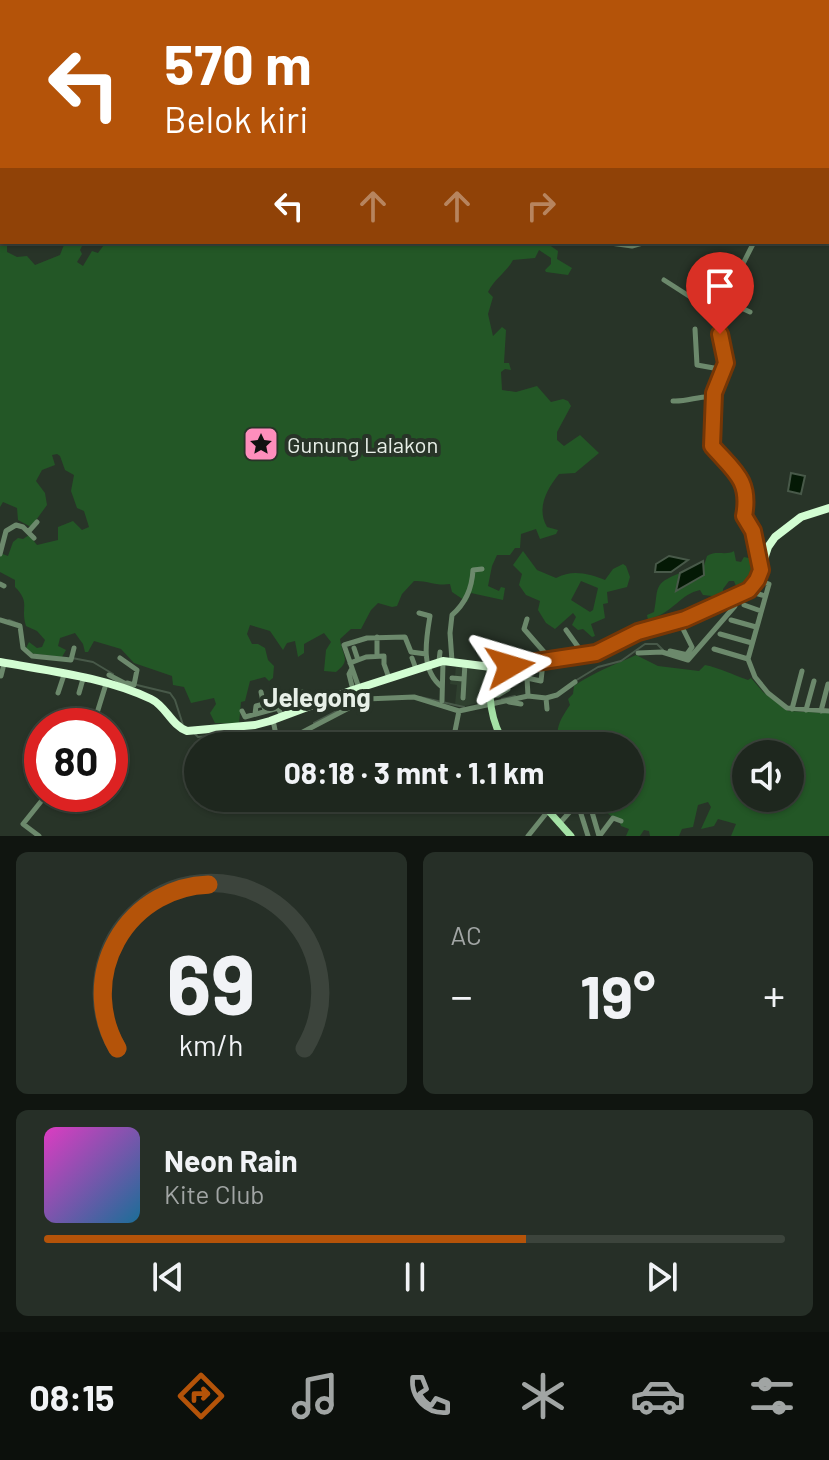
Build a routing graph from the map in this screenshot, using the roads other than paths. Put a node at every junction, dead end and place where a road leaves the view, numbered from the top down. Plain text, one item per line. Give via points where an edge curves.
1 (618, 244) edge
2 (639, 244) edge
3 (753, 244) edge
4 (710, 266) dead end
5 (723, 274) junction
6 (690, 278) dead end
7 (664, 280) dead end
8 (733, 281) junction
9 (715, 286) dead end
10 (723, 302) junction
11 (750, 312) dead end
12 (717, 314) junction
13 (695, 329) dead end
14 (725, 370) junction
15 (714, 397) junction
16 (673, 401) dead end
17 (829, 508) edge
18 (37, 522) dead end
19 (29, 531) junction
20 (34, 538) dead end
21 (0, 554) edge
22 (482, 569) dead end
23 (761, 570) junction
24 (757, 580) junction
25 (755, 593) dead end
26 (765, 596) junction
27 (733, 597) junction
28 (744, 605) dead end
29 (761, 611) junction
30 (419, 613) dead end
31 (527, 619) dead end
32 (0, 620) edge
33 (731, 620) dead end
34 (679, 621) junction
35 (756, 627) junction
36 (566, 630) dead end
37 (720, 634) dead end
38 (377, 637) junction
39 (752, 643) junction
40 (74, 648) dead end
41 (354, 648) dead end
42 (714, 649) dead end
43 (670, 651) dead end
44 (638, 653) dead end
45 (426, 654) junction
46 (377, 656) junction
47 (585, 656) junction
48 (688, 657) junction
49 (120, 658) dead end
50 (412, 658) dead end
51 (443, 659) junction
52 (748, 659) junction
53 (358, 660) junction
54 (2, 662) edge
55 (465, 662) junction
56 (548, 662) junction
57 (428, 664) junction
58 (351, 666) junction
59 (491, 667) junction
60 (416, 669) junction
61 (802, 671) dead end
62 (64, 675) junction
63 (1, 676) edge
64 (389, 678) junction
65 (452, 678) dead end
66 (518, 678) dead end
67 (527, 678) junction
68 (83, 679) junction
69 (108, 679) junction
70 (463, 679) junction
71 (814, 681) dead end
72 (575, 682) dead end
73 (828, 684) edge
74 (131, 685) junction
75 (442, 687) junction
76 (357, 688) junction
77 (508, 689) dead end
78 (261, 692) dead end
79 (302, 692) dead end
80 (58, 693) dead end
81 (79, 693) dead end
82 (528, 696) junction
83 (335, 697) junction
84 (463, 698) dead end
85 (546, 698) junction
86 (442, 701) dead end
87 (489, 701) junction
88 (505, 701) junction
89 (521, 704) dead end
90 (309, 707) junction
91 (99, 708) edge
92 (265, 708) junction
93 (547, 709) dead end
94 (792, 709) junction
95 (806, 710) junction
96 (242, 711) dead end
97 (459, 711) junction
98 (821, 711) junction
99 (829, 711) edge
100 (340, 712) junction
101 (252, 715) junction
102 (278, 718) junction
103 (256, 725) junction
104 (276, 732) edge
105 (303, 732) edge
106 (455, 732) edge
107 (498, 732) edge
108 (31, 812) edge
109 (547, 812) edge
110 (549, 812) edge
111 (568, 812) edge
112 (580, 812) edge
113 (592, 812) edge
114 (621, 821) dead end
115 (559, 824) junction
116 (600, 835) edge
117 (39, 836) edge
118 (528, 836) edge
119 (571, 836) edge
120 (588, 836) edge

1 - 2 street
3 - 8 street
4 - 5 street
5 - 8 street
5 - 9 street
6 - 10 street via 691,288
7 - 12 street
8 - 10 street
10 - 11 street
10 - 12 street
12 - 14 street
13 - 14 street via 697,365
14 - 15 street
15 - 16 street
15 - 23 street via 712,447 745,488 744,516 753,531
17 - 23 highway via 801,517 775,537
18 - 19 street
19 - 20 street
19 - 21 street via 18,525 8,529
22 - 51 street via 473,569 464,604 452,615
23 - 24 highway
24 - 26 street via 769,584
24 - 27 highway
25 - 26 street
26 - 29 street
27 - 34 highway
27 - 48 street via 735,606
28 - 29 street
29 - 35 street
30 - 45 street via 430,616
31 - 56 street via 524,629
32 - 40 street via 20,626 20,642 28,655 72,657
33 - 35 street
34 - 47 highway
34 - 48 street via 692,647
35 - 39 street
36 - 47 street
37 - 39 street
38 - 45 street via 405,637 411,652
38 - 46 street
38 - 58 street via 344,645
39 - 52 street
41 - 53 street
42 - 52 street
43 - 48 street
44 - 48 street
45 - 57 street
46 - 53 street
46 - 64 street via 384,657
47 - 56 highway
49 - 74 street via 137,670
50 - 60 street
51 - 55 highway
51 - 57 highway
51 - 75 street
52 - 94 street via 760,684
53 - 58 street
54 - 62 highway
54 - 63 street
55 - 59 highway
55 - 70 street
56 - 59 highway
56 - 67 street via 541,681
57 - 60 highway
57 - 75 street
58 - 76 street
58 - 76 street via 349,678
59 - 87 main road
60 - 64 highway
61 - 94 street
62 - 68 highway
62 - 80 street
64 - 76 highway
65 - 70 street
66 - 67 street
67 - 82 street
68 - 69 highway
68 - 81 street
69 - 74 highway
69 - 91 street
70 - 84 street
71 - 95 street
72 - 85 street
73 - 98 street
74 - 103 highway via 187,731
75 - 86 street
76 - 83 highway
77 - 87 street
78 - 92 street
79 - 90 street
82 - 85 street
82 - 88 street
83 - 90 highway
83 - 100 street
85 - 93 street
87 - 88 street
87 - 97 street
87 - 107 main road
88 - 89 street
90 - 102 highway
92 - 101 street via 256,706
92 - 102 street via 278,708
94 - 95 street
95 - 98 street
96 - 101 street via 245,717
97 - 100 street via 408,696 366,699
97 - 106 street
98 - 99 street
100 - 105 street
101 - 103 street
102 - 103 highway
102 - 104 street
108 - 117 street via 23,825
109 - 118 street
110 - 115 main road
111 - 115 street
112 - 120 street
113 - 116 street
114 - 116 street via 613,818
115 - 119 main road

